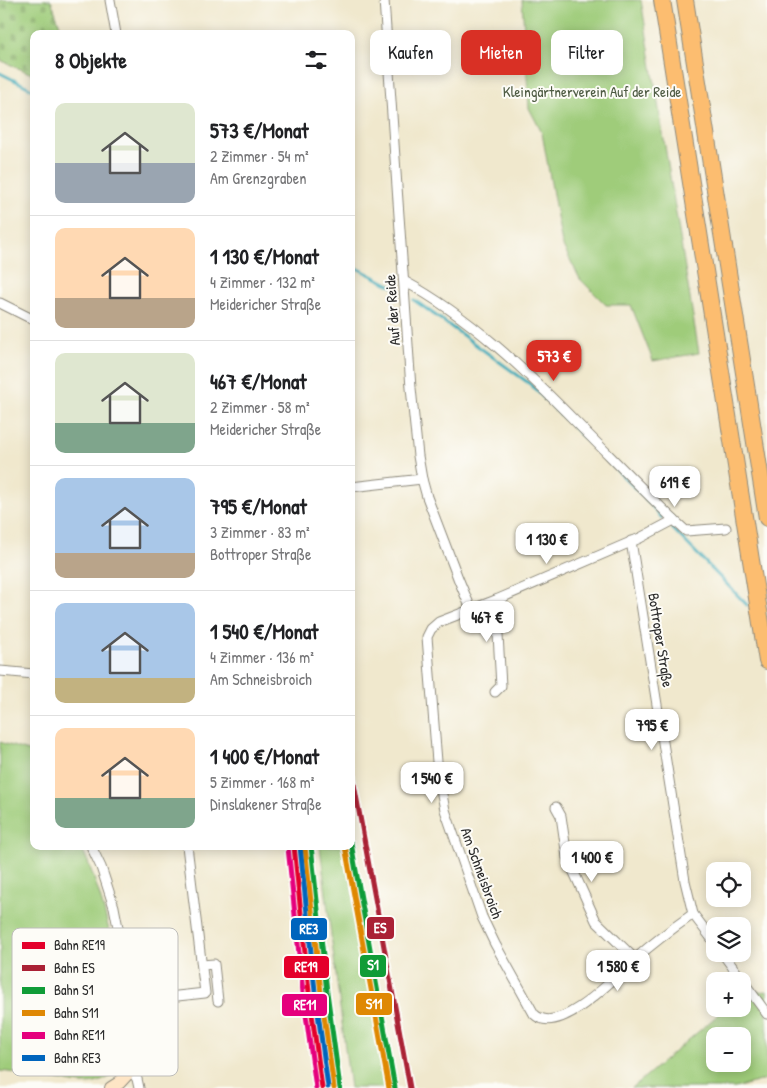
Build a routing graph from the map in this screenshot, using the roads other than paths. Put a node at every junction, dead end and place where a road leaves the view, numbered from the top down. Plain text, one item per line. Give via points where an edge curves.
1 (110, 0) edge
2 (384, 0) edge
3 (662, 0) edge
4 (685, 0) edge
5 (115, 30) edge
6 (404, 281) junction
7 (0, 303) edge
8 (30, 318) edge
9 (422, 479) junction
10 (355, 487) edge
11 (767, 518) edge
12 (674, 520) junction
13 (726, 528) dead end
14 (631, 541) junction
15 (496, 600) junction
16 (471, 609) junction
17 (767, 660) edge
18 (0, 671) edge
19 (30, 674) edge
20 (496, 692) dead end
21 (556, 807) dead end
22 (93, 850) edge
23 (188, 850) edge
24 (693, 914) junction
25 (118, 928) edge
26 (706, 931) edge
27 (635, 959) junction
28 (729, 962) edge
29 (202, 965) junction
30 (205, 993) junction
31 (178, 996) edge
32 (767, 1014) edge
33 (125, 1076) edge
34 (136, 1076) edge
35 (110, 1088) edge
36 (139, 1088) edge

1 - 5 street
2 - 6 street, Auf der Reide
3 - 17 highway
4 - 11 highway
6 - 9 street, Auf der Reide via 414,423
6 - 12 street via 480,331 536,381
7 - 8 street
9 - 10 street
9 - 16 street, Auf der Reide
12 - 13 street via 691,531
12 - 14 street, Am Schneisbroich
14 - 15 street, Am Schneisbroich
14 - 24 street, Bottroper Straße
15 - 16 street, Am Schneisbroich
15 - 20 street via 501,686
16 - 27 street, Am Schneisbroich via 439,622 428,637 438,774 445,810 482,917 538,1018 557,1018 593,999
18 - 19 street
21 - 27 street via 567,857 596,921
22 - 25 street via 114,907
23 - 29 street
24 - 26 street, Bottroper Straße
24 - 27 street
28 - 32 street
29 - 30 street
29 - 30 street via 214,964 217,997
30 - 31 street
33 - 35 street
34 - 36 street

